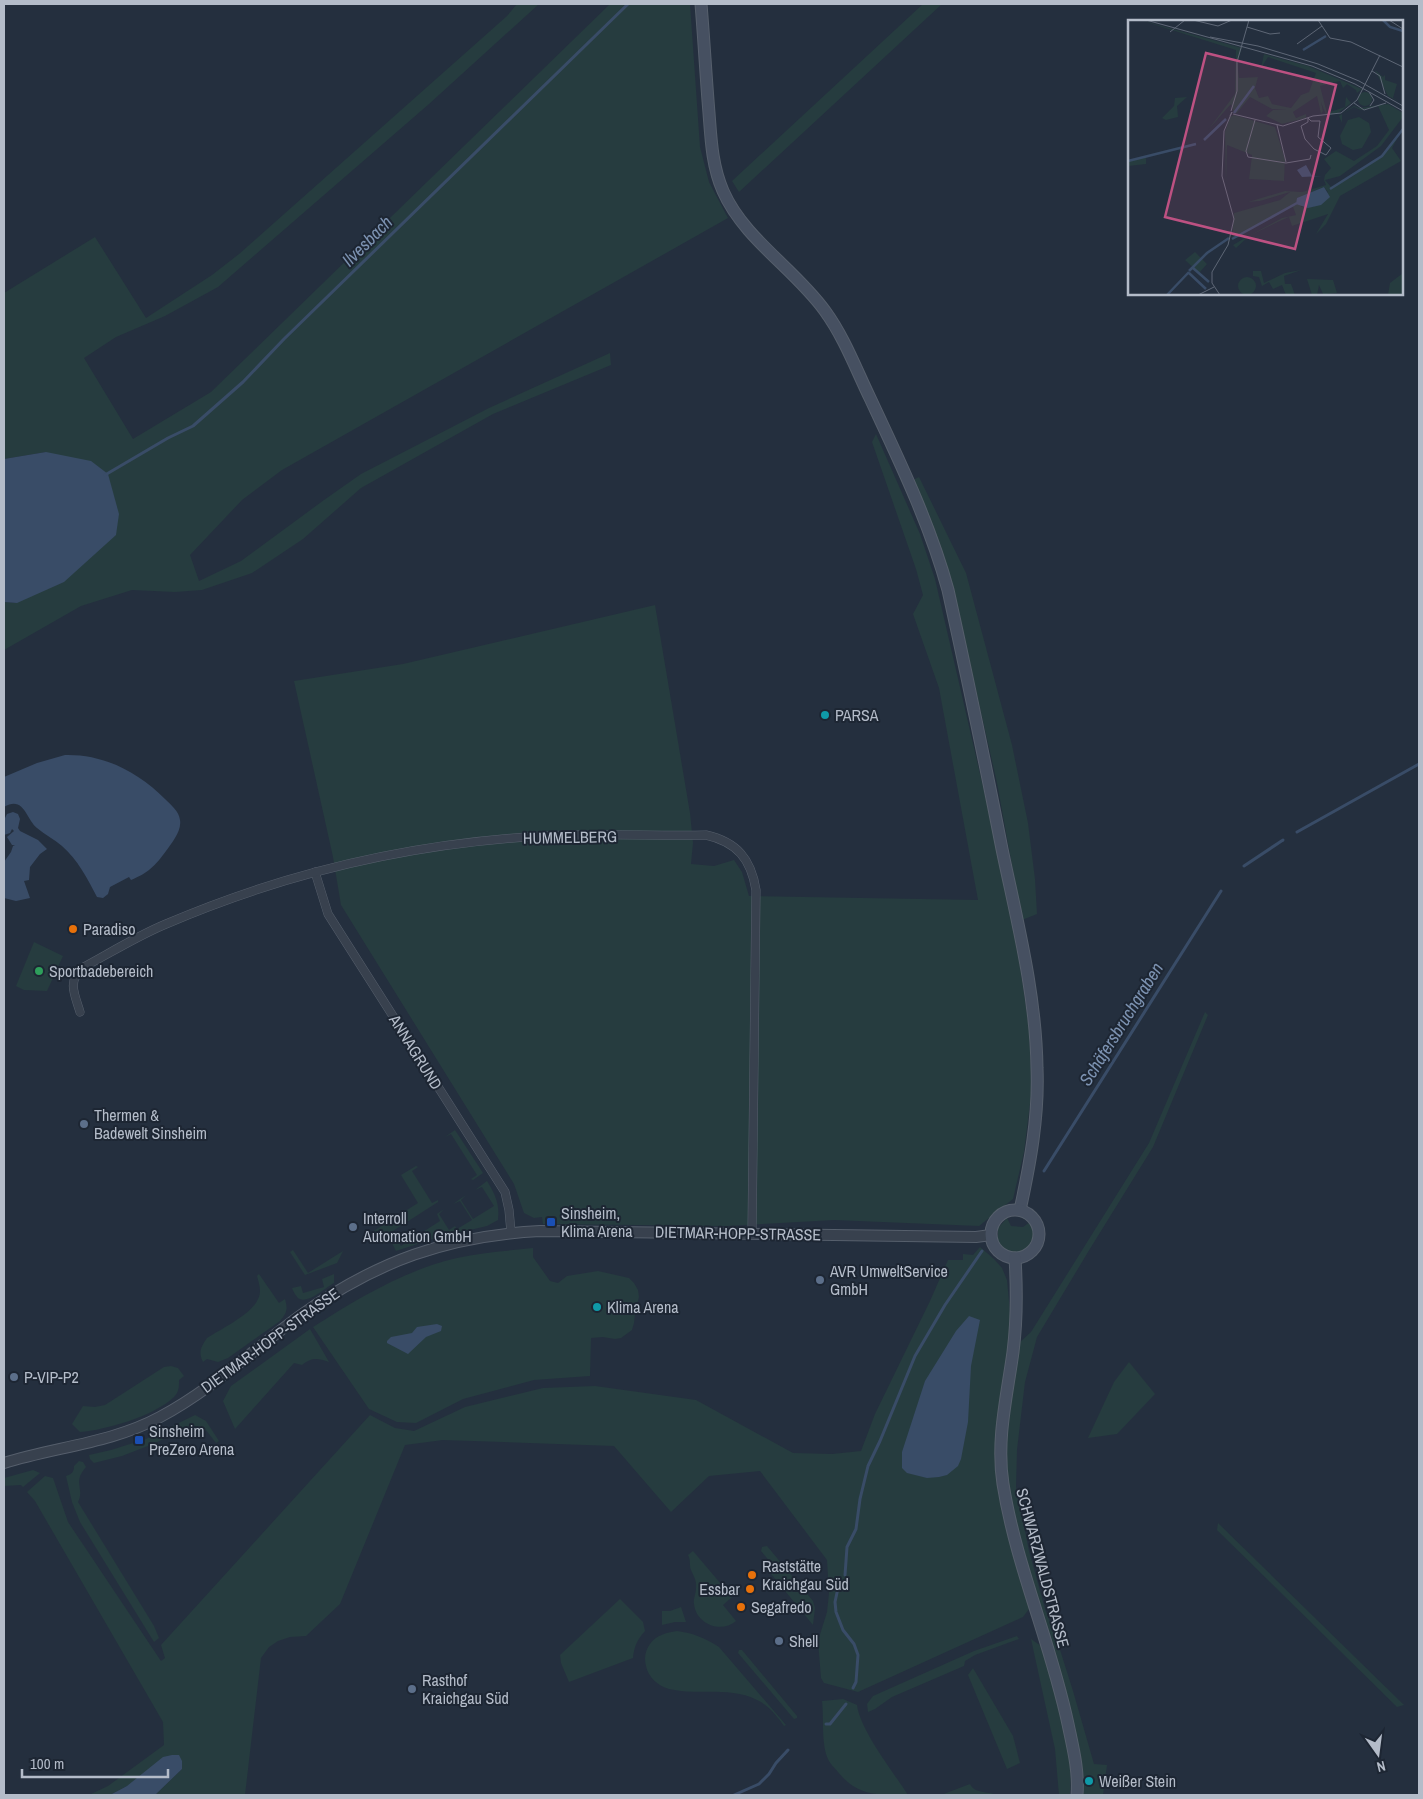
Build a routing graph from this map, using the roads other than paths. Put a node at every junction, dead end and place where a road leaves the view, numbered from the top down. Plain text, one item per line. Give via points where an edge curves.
1 (701, 4) edge
2 (315, 872) junction
3 (80, 1012) dead end
4 (1020, 1210) junction
5 (511, 1232) junction
6 (752, 1233) junction
7 (991, 1235) junction
8 (1014, 1258) junction
9 (4, 1462) edge
10 (1077, 1795) edge

1 - 4 main road via 712,151 719,181 742,220 814,297 834,324 922,515 948,590 1032,1000 1037,1093 1034,1134
2 - 3 street, HUMMELBERG via 165,924 82,968 73,979
2 - 5 street, ANNAGRUND via 328,914 505,1192
2 - 6 street, HUMMELBERG via 411,851 545,836 706,836 720,838 738,849 751,872 756,890
4 - 7 main road via 999,1216
4 - 8 main road via 1035,1220 1039,1236 1031,1252
5 - 6 street, DIETMAR-HOPP-STRASSE
5 - 9 street, DIETMAR-HOPP-STRASSE via 446,1244 370,1273 301,1315 177,1407 141,1426 104,1439
6 - 7 street, DIETMAR-HOPP-STRASSE
7 - 8 main road via 998,1251
8 - 10 main road, SCHWARZWALDSTRASSE via 1017,1308 1002,1428 1003,1483 1016,1541 1064,1708 1077,1767

